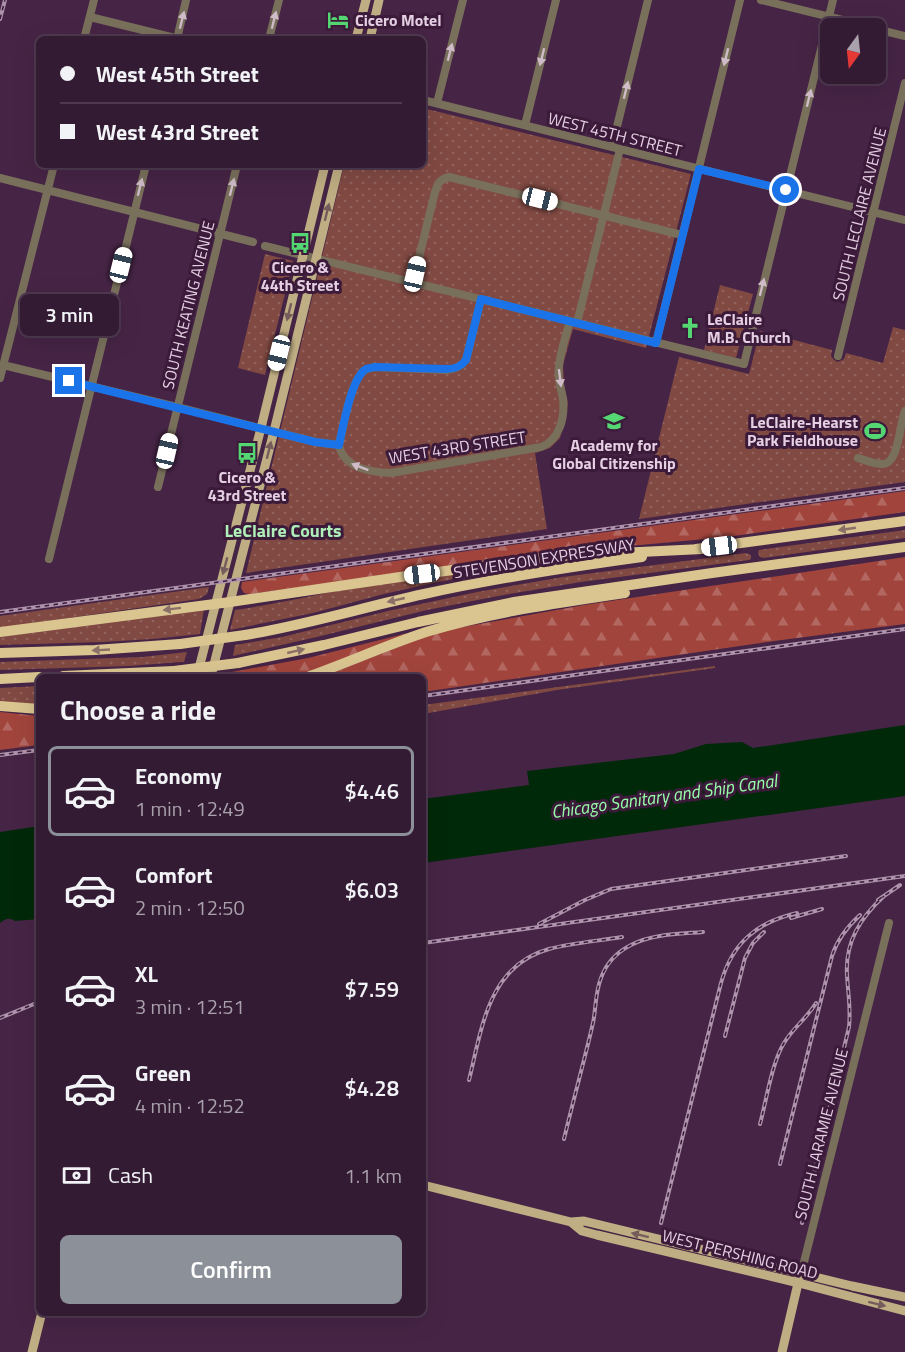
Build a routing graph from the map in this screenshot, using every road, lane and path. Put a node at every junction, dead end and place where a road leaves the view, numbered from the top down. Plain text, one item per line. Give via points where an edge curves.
1 (94, 0) edge
2 (186, 0) edge
3 (279, 0) edge
4 (366, 0) edge
5 (379, 0) edge
6 (463, 0) edge
7 (556, 0) edge
8 (648, 0) edge
9 (740, 0) edge
10 (761, 0) edge
11 (833, 0) edge
12 (90, 17) junction
13 (829, 17) junction
14 (833, 18) edge
15 (886, 32) edge
16 (85, 36) edge
17 (165, 36) edge
18 (178, 36) edge
19 (270, 36) edge
20 (357, 36) edge
21 (371, 36) edge
22 (905, 36) edge
23 (905, 84) edge
24 (426, 101) edge
25 (437, 104) junction
26 (525, 125) junction
27 (616, 148) junction
28 (53, 168) edge
29 (145, 168) edge
30 (236, 168) edge
31 (324, 168) edge
32 (338, 168) edge
33 (699, 169) junction
34 (0, 178) edge
35 (48, 190) junction
36 (786, 190) junction
37 (134, 212) junction
38 (873, 212) junction
39 (604, 215) junction
40 (905, 220) edge
41 (220, 234) junction
42 (682, 235) junction
43 (253, 242) dead end
44 (265, 246) dead end
45 (303, 255) junction
46 (316, 258) junction
47 (413, 282) junction
48 (481, 299) junction
49 (573, 322) junction
50 (656, 343) junction
51 (839, 353) dead end
52 (3, 365) junction
53 (0, 378) edge
54 (91, 386) junction
55 (177, 407) junction
56 (905, 411) edge
57 (261, 428) junction
58 (274, 431) junction
59 (339, 445) junction
60 (858, 458) dead end
61 (158, 487) dead end
62 (905, 521) edge
63 (905, 547) edge
64 (702, 549) junction
65 (49, 559) dead end
66 (712, 573) junction
67 (230, 602) junction
68 (215, 604) junction
69 (0, 632) edge
70 (0, 653) edge
71 (107, 674) edge
72 (198, 674) edge
73 (212, 674) edge
74 (315, 674) edge
75 (36, 677) edge
76 (0, 679) edge
77 (0, 706) edge
78 (36, 709) edge
79 (889, 923) dead end
80 (426, 1186) edge
81 (800, 1278) junction
82 (905, 1297) edge
83 (905, 1311) edge
84 (41, 1316) edge
85 (32, 1352) edge
86 (782, 1352) edge

1 - 12 street
18 -> 2 street
19 -> 3 street
4 - 20 main road
5 - 21 main road
25 -> 6 street
7 -> 26 street
27 -> 8 street
9 -> 33 street
10 - 13 street
11 - 13 street
12 - 16 street
12 - 17 street
13 - 14 street
36 -> 13 street
15 - 22 street
23 - 38 street, SOUTH LECLAIRE AVENUE
24 - 25 street, WEST 45TH STREET
25 - 26 street, WEST 45TH STREET
26 - 27 street, WEST 45TH STREET
27 - 33 street, WEST 45TH STREET
27 - 39 street
28 - 35 street
37 -> 29 street
41 -> 30 street, SOUTH KEATING AVENUE
31 - 45 main road
46 -> 32 main road
33 - 36 street, WEST 45TH STREET
33 - 42 street
34 - 35 street
35 - 37 street
35 - 52 street
36 - 38 street, WEST 45TH STREET
50 -> 36 street via 744,364
37 - 41 street
37 - 54 street
38 - 40 street, WEST 45TH STREET
38 - 51 street, SOUTH LECLAIRE AVENUE
39 - 42 street
39 - 47 street via 456,178 442,179 435,192
39 - 49 street
41 - 43 street
41 - 55 street, SOUTH KEATING AVENUE
42 - 50 street
44 - 45 street
45 - 46 street
45 -> 57 main road
46 - 47 street
46 - 58 main road
47 - 48 street
48 - 49 street
48 - 59 street via 462,365 455,369 375,367 360,375
49 - 50 street
49 -> 59 street, WEST 43RD STREET via 559,364 561,422 552,441 542,447 382,472 355,466
52 - 53 street
52 - 54 street
54 - 55 street
54 - 65 street
55 - 57 street
55 - 61 street, SOUTH KEATING AVENUE
56 - 60 street via 891,461 883,465
57 - 58 street
57 -> 68 main road
58 - 59 street
67 -> 58 main road
62 -> 64 highway
63 - 66 highway
64 - 67 highway via 558,556
64 -> 70 highway, STEVENSON EXPRESSWAY, bridge via 488,581 245,635 105,650
71 -> 66 highway, bridge via 238,663 461,612
66 - 74 highway via 661,587 515,610 449,626
67 - 68 highway
67 - 73 main road
68 -> 69 highway
68 - 72 main road
75 - 76 highway
77 - 78 highway
79 - 81 street, SOUTH LARAMIE AVENUE
80 - 81 main road, WEST PERSHING ROAD via 571,1222 582,1231
81 - 82 main road, WEST PERSHING ROAD
81 -> 83 main road, WEST PERSHING ROAD
81 - 86 main road, SOUTH LARAMIE AVENUE
84 - 85 main road

